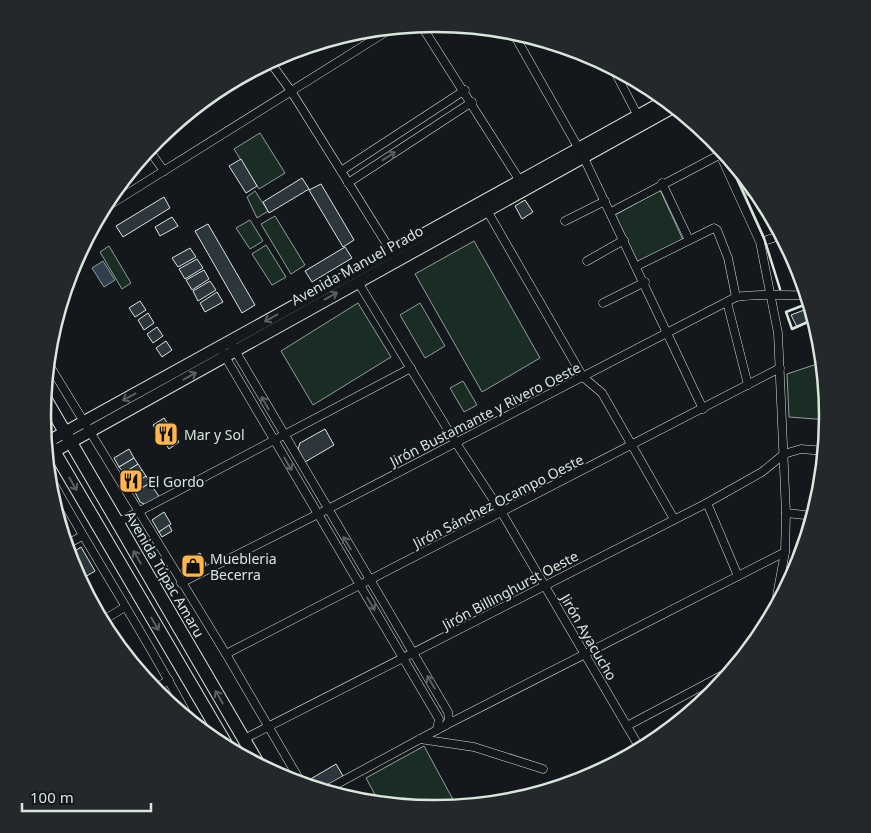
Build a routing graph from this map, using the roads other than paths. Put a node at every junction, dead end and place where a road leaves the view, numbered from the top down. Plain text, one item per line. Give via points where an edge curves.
1 (427, 32) edge
2 (377, 37) edge
3 (520, 42) edge
4 (275, 68) edge
5 (619, 79) edge
6 (464, 90) junction
7 (291, 91) junction
8 (472, 102) junction
9 (660, 105) edge
10 (666, 110) edge
11 (640, 120) junction
12 (581, 152) junction
13 (153, 156) edge
14 (717, 156) edge
15 (726, 166) edge
16 (164, 171) junction
17 (341, 171) junction
18 (520, 181) junction
19 (348, 183) junction
20 (662, 183) junction
21 (119, 199) edge
22 (605, 201) junction
23 (484, 206) junction
24 (610, 212) junction
25 (565, 221) dead end
26 (775, 237) edge
27 (624, 240) junction
28 (689, 240) junction
29 (767, 240) dead end
30 (394, 256) junction
31 (587, 261) dead end
32 (637, 266) junction
33 (358, 282) junction
34 (645, 282) junction
35 (800, 295) edge
36 (736, 297) junction
37 (772, 297) junction
38 (727, 302) junction
39 (603, 303) dead end
40 (668, 332) junction
41 (227, 349) junction
42 (411, 368) junction
43 (780, 368) junction
44 (54, 373) edge
45 (583, 377) junction
46 (748, 385) junction
47 (703, 409) junction
48 (51, 410) edge
49 (88, 426) junction
50 (284, 436) junction
51 (68, 437) junction
52 (52, 441) edge
53 (275, 441) junction
54 (456, 443) junction
55 (633, 445) junction
56 (53, 446) edge
57 (818, 451) edge
58 (784, 454) junction
59 (60, 496) edge
60 (707, 503) junction
61 (328, 510) junction
62 (140, 512) junction
63 (502, 513) junction
64 (786, 513) junction
65 (318, 514) junction
66 (806, 515) edge
67 (674, 518) junction
68 (118, 523) junction
69 (82, 536) junction
70 (73, 541) edge
71 (785, 552) junction
72 (738, 576) junction
73 (782, 576) joint
74 (370, 580) junction
75 (181, 583) junction
76 (360, 586) junction
77 (544, 586) junction
78 (780, 587) edge
79 (125, 607) junction
80 (108, 617) edge
81 (226, 654) junction
82 (414, 654) junction
83 (584, 654) junction
84 (403, 658) junction
85 (717, 677) edge
86 (169, 680) junction
87 (161, 685) edge
88 (182, 705) edge
89 (446, 725) junction
90 (627, 726) junction
91 (268, 727) junction
92 (438, 730) junction
93 (220, 734) edge
94 (244, 739) junction
95 (420, 739) junction
96 (637, 743) edge
97 (253, 754) edge
98 (543, 769) dead end
99 (296, 774) edge
100 (333, 786) edge

1 - 6 street
2 - 7 street
3 - 12 street
4 - 7 street
5 - 11 street
6 - 8 street
6 - 17 street
7 - 16 street
7 - 17 street
8 - 18 street
19 -> 8 street
9 - 11 main road, Avenida Manuel Prado
10 - 11 main road, Avenida Manuel Prado
11 - 12 main road, Avenida Manuel Prado
12 - 18 main road, Avenida Manuel Prado
12 - 22 street
12 - 23 main road, Avenida Manuel Prado
13 - 16 street
14 - 20 street
15 - 37 street via 760,242
16 - 21 street
17 - 19 street
18 - 23 main road, Avenida Manuel Prado
19 - 30 street
20 - 24 street
20 - 28 street
22 - 24 street
22 - 25 street
23 - 30 main road, Avenida Manuel Prado
23 - 45 street
24 - 27 street
26 - 29 street
27 - 31 street
27 - 32 street
28 - 32 street
28 - 36 street via 710,228 717,230 728,258
30 - 33 main road, Avenida Manuel Prado
30 -> 41 main road, Avenida Manuel Prado
32 - 34 street
41 -> 33 main road, Avenida Manuel Prado
33 - 42 street, Jirón Ayacucho
34 - 39 street
34 - 40 street
35 - 37 street, Jirón Bustamante y Rivero Oeste
36 - 37 street, Jirón Bustamante y Rivero Oeste via 757,294
36 - 38 street, Jirón Bustamante y Rivero Oeste
37 - 43 street
38 - 40 street, Jirón Bustamante y Rivero Oeste
38 - 46 street
40 - 45 street, Jirón Bustamante y Rivero Oeste
40 - 47 street
41 - 49 main road, Avenida Manuel Prado
50 -> 41 street
41 - 53 street
42 - 50 street
42 - 54 street, Jirón Ayacucho
43 - 46 street, Jirón Sánchez Ocampo Oeste
43 - 58 street
44 - 49 street
45 - 54 street, Jirón Bustamante y Rivero Oeste
45 - 55 street via 602,393
46 - 47 street, Jirón Sánchez Ocampo Oeste
47 - 55 street, Jirón Sánchez Ocampo Oeste
48 - 51 highway, Avenida Túpac Amaru
49 - 51 main road, Avenida Manuel Prado
49 - 62 street
50 - 53 street
50 - 61 street
51 - 52 main road, Avenida Manuel Prado
51 - 68 highway, Avenida Túpac Amaru
53 - 62 street
53 -> 65 street
54 - 61 street, Jirón Bustamante y Rivero Oeste
54 - 63 street, Jirón Ayacucho
55 - 63 street, Jirón Sánchez Ocampo Oeste
55 - 67 street
56 -> 93 highway
57 - 58 street via 801,449
58 - 60 street, Jirón Billinghurst Oeste via 762,472
58 - 64 street
59 - 69 street
60 - 67 street, Jirón Billinghurst Oeste
60 - 72 street
61 - 65 street, Jirón Bustamante y Rivero Oeste
74 -> 61 street
62 - 68 street
62 - 75 street
63 - 74 street, Jirón Sánchez Ocampo Oeste
63 - 77 street, Jirón Ayacucho
64 - 66 street
64 - 71 street
65 - 75 street, Jirón Bustamante y Rivero Oeste
65 - 76 street
67 - 77 street, Jirón Billinghurst Oeste
94 -> 68 highway, Avenida Túpac Amaru
69 - 70 street
69 - 79 street
71 - 72 street
71 - 73 street
72 - 83 street
73 - 78 street
74 - 76 street, Jirón Sánchez Ocampo Oeste
74 - 82 street
75 - 81 street
76 - 81 street, Jirón Sánchez Ocampo Oeste
76 -> 84 street
77 - 82 street, Jirón Billinghurst Oeste
77 - 83 street, Jirón Ayacucho
79 - 80 street
79 - 86 street
81 - 91 street
82 - 84 street, Jirón Billinghurst Oeste
89 -> 82 street via 448,712
83 - 89 street
83 - 90 street, Jirón Ayacucho
84 - 91 street, Jirón Billinghurst Oeste
84 - 92 street via 439,719
85 - 90 street
86 - 87 street
86 - 88 street
89 - 92 street
90 - 96 street, Jirón Ayacucho
91 - 94 street, Jirón Billinghurst Oeste
91 - 99 street
92 - 95 street
94 - 97 highway, Avenida Túpac Amaru
95 - 98 street via 474,747
95 - 100 street

